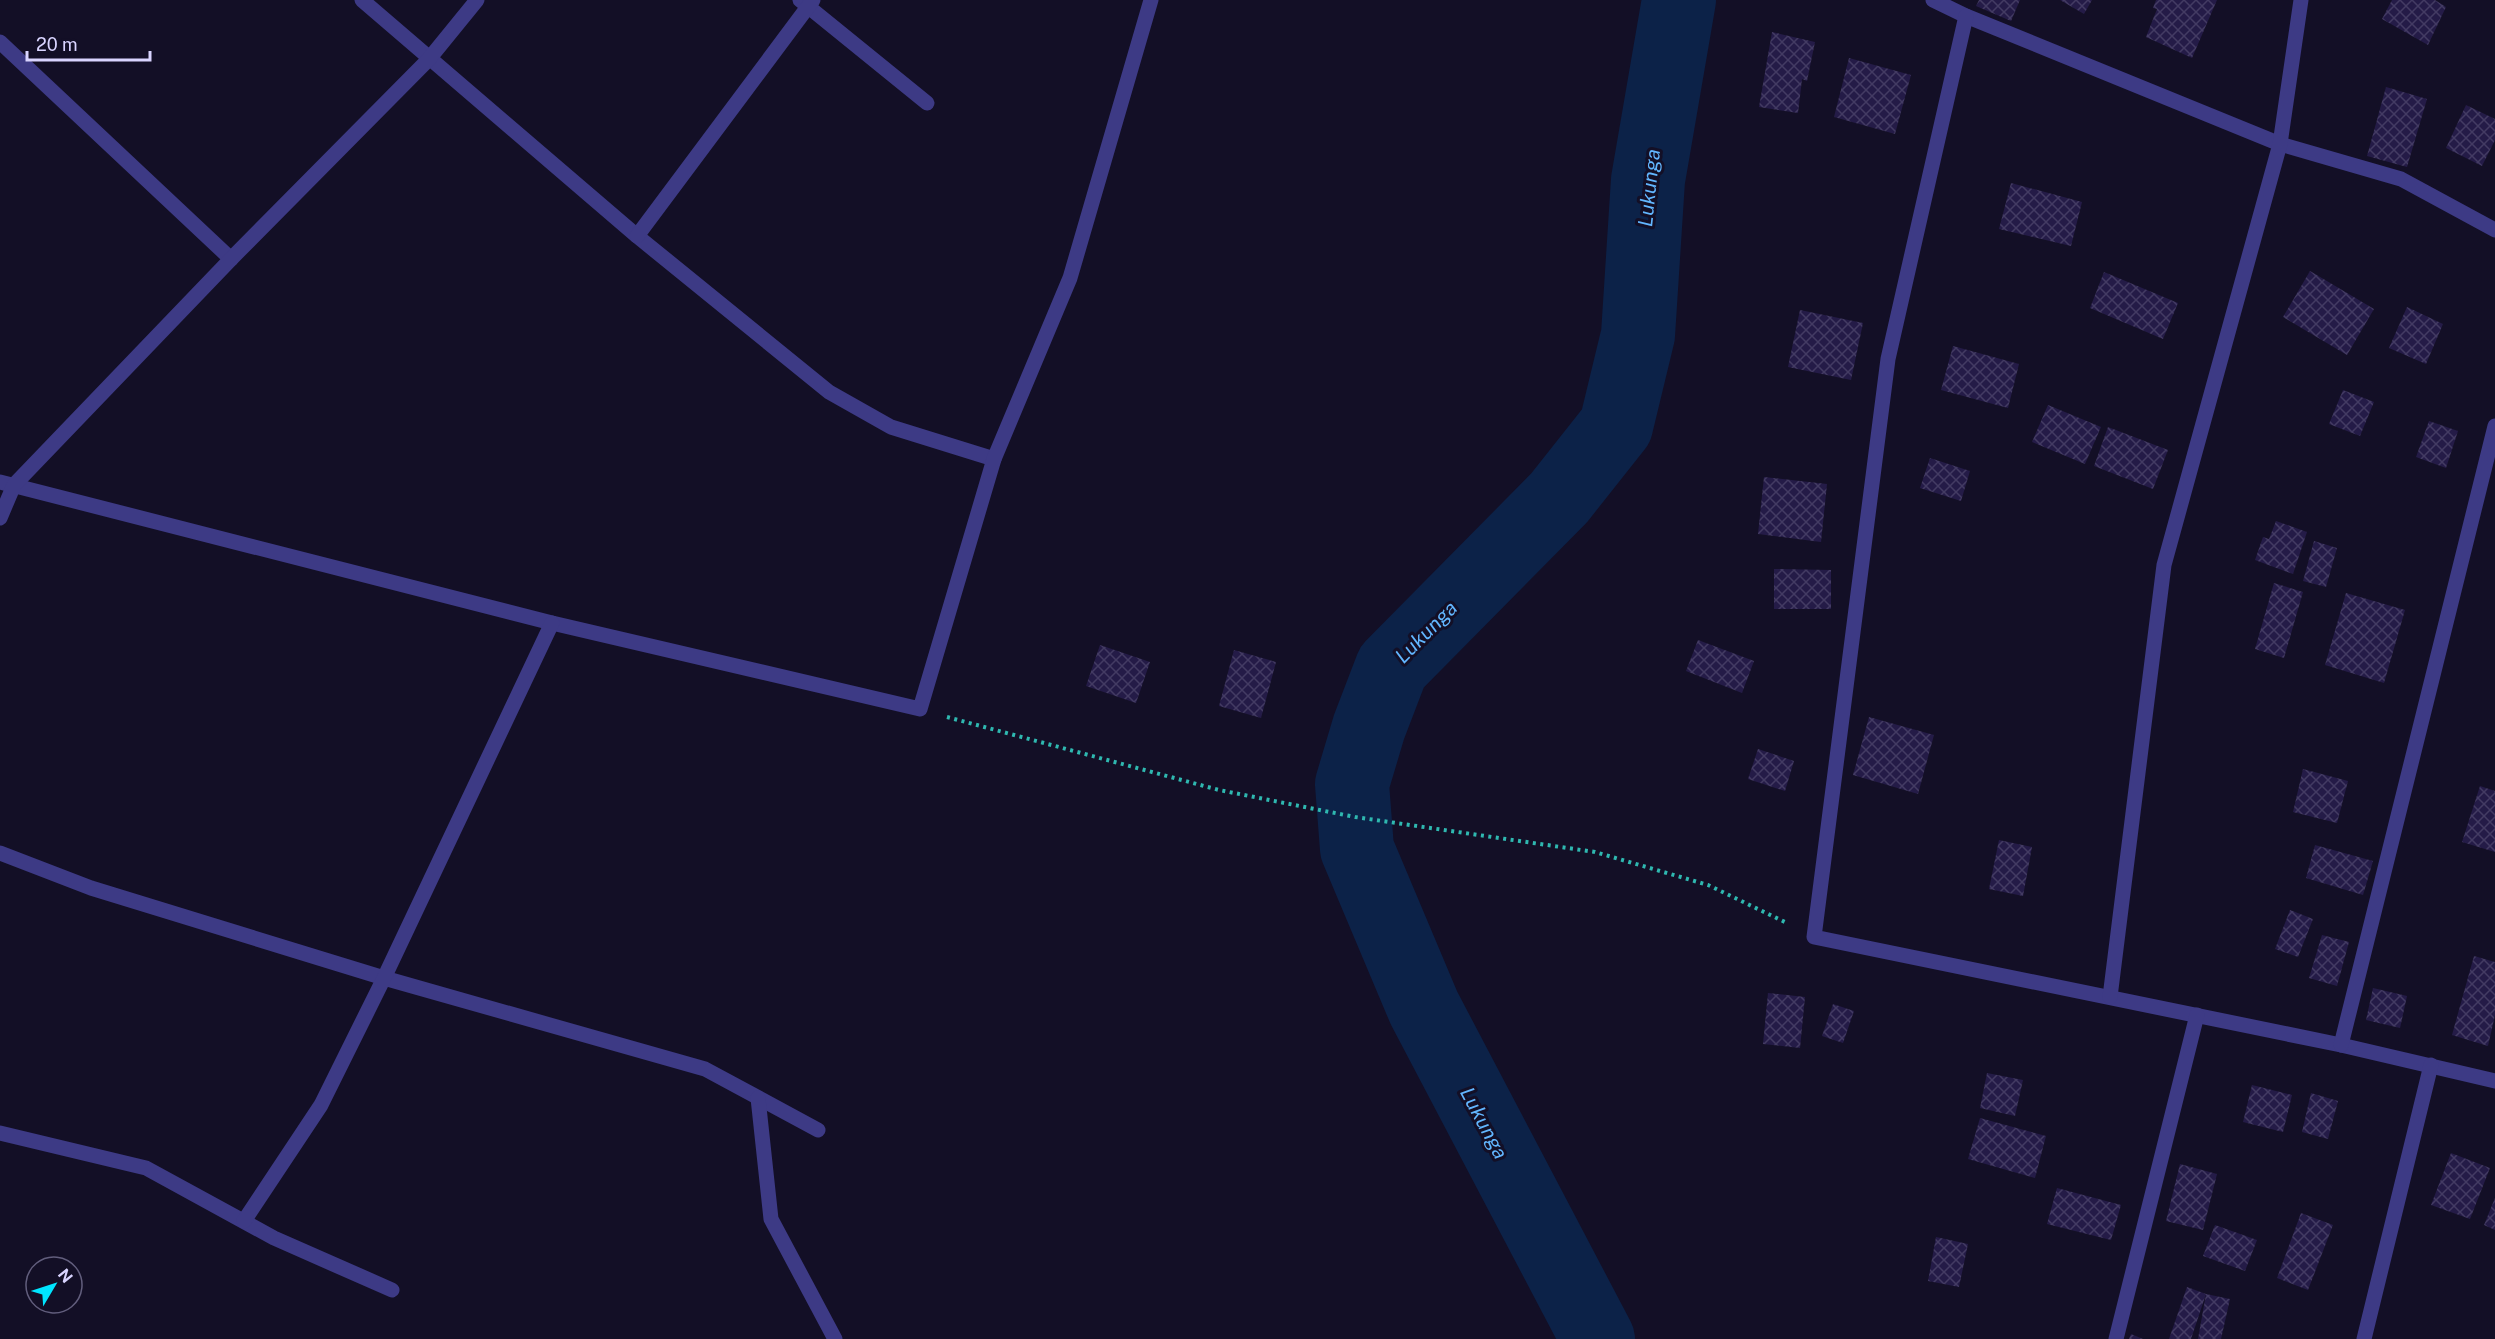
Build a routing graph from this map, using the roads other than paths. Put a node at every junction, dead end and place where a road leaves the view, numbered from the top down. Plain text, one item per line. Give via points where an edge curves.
1 (362, 0) edge
2 (477, 0) edge
3 (1151, 0) edge
4 (1933, 0) edge
5 (2301, 0) edge
6 (807, 2) edge
7 (1966, 16) junction
8 (0, 42) edge
9 (429, 59) junction
10 (927, 103) dead end
11 (2280, 144) junction
12 (2495, 231) edge
13 (637, 236) junction
14 (231, 259) junction
15 (2495, 426) edge
16 (994, 459) junction
17 (7, 484) edge
18 (0, 518) edge
19 (552, 623) junction
20 (0, 853) edge
21 (384, 978) junction
22 (2110, 997) junction
23 (2197, 1016) junction
24 (2342, 1045) junction
25 (2431, 1065) junction
26 (2495, 1081) edge
27 (758, 1098) junction
28 (818, 1130) dead end
29 (0, 1133) edge
30 (244, 1221) junction
31 (392, 1290) dead end
32 (835, 1339) edge
33 (2116, 1339) edge
34 (2364, 1339) edge

1 - 9 street
2 - 9 street
3 - 16 street via 1070,278
4 - 7 street
5 - 11 street
6 - 10 street
6 - 13 street
7 - 11 street
7 - 22 street via 1888,359 1814,937
8 - 14 street
9 - 13 street
9 - 14 street
11 - 12 street via 2401,179
11 - 22 street via 2164,565
13 - 16 street via 829,392 891,427
14 - 17 street
15 - 24 street
16 - 19 street via 920,709
17 - 18 street
17 - 19 street
19 - 21 street
20 - 21 street via 91,888
21 - 27 street via 705,1069
21 - 30 street via 321,1105
22 - 23 street
23 - 24 street
23 - 33 street
24 - 25 street
25 - 26 street
25 - 34 street
27 - 28 street
27 - 32 street via 771,1219
29 - 30 street via 146,1168
30 - 31 street

